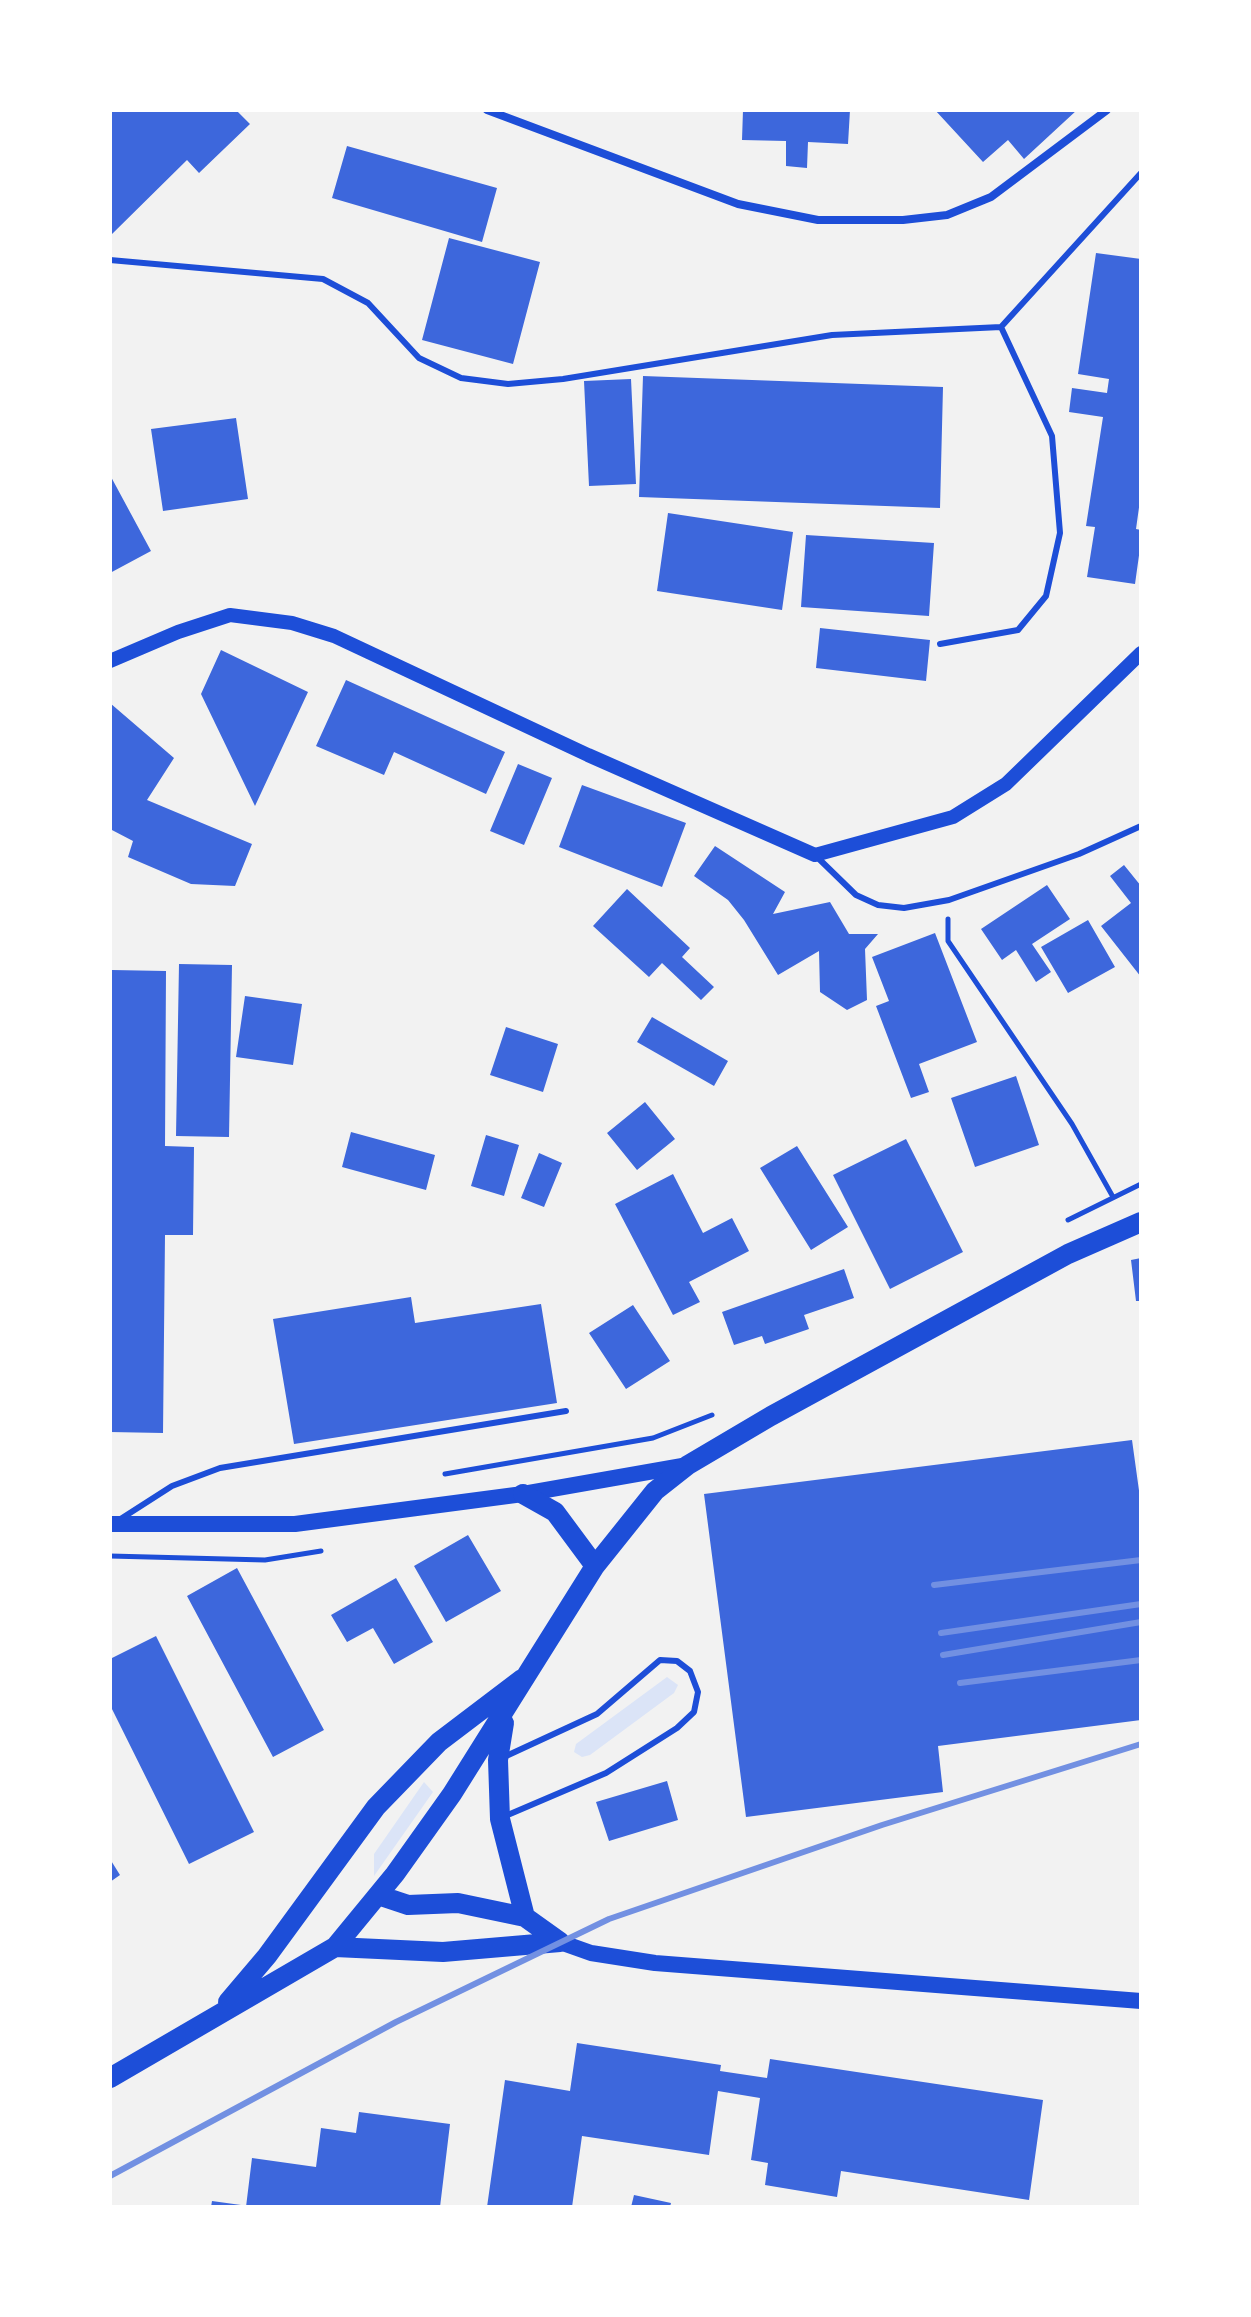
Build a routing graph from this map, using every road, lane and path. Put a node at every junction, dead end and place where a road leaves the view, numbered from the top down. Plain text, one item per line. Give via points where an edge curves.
1 (487, 110) edge
2 (1107, 110) edge
3 (1141, 173) edge
4 (110, 260) edge
5 (1001, 327) junction
6 (940, 644) dead end
7 (1141, 653) edge
8 (110, 661) edge
9 (1141, 826) edge
10 (815, 855) junction
11 (949, 900) junction
12 (1141, 1184) edge
13 (1112, 1195) junction
14 (1135, 1224) edge
15 (1058, 1225) dead end
16 (566, 1411) dead end
17 (719, 1412) dead end
18 (688, 1465) junction
19 (435, 1476) dead end
20 (523, 1494) junction
21 (111, 1524) edge
22 (595, 1566) junction
23 (531, 1671) junction
24 (507, 1711) junction
25 (498, 1760) junction
26 (500, 1819) junction
27 (378, 1895) junction
28 (525, 1917) junction
29 (560, 1942) junction
30 (335, 1947) junction
31 (1141, 2001) edge
32 (220, 2011) junction
33 (110, 2078) edge

1 - 2 street via 738,204 818,220 860,220 947,215 991,197
3 - 5 lane
4 - 5 lane via 323,279 368,303 419,358 461,378 508,384 832,335
5 - 6 lane via 1052,436 1060,533 1046,596 1018,630
7 - 10 street via 1006,784 938,822
8 - 10 street via 230,615 292,623 334,636
9 - 11 lane
10 - 11 lane via 856,895 878,905 904,908
11 - 13 path via 948,941 1072,1124
12 - 13 path
13 - 14 path
13 - 15 path
14 - 18 main road via 993,1293
16 - 21 lane via 220,1468 172,1486
17 - 19 path via 653,1438
18 - 20 main road
18 - 22 main road via 655,1491
20 - 21 main road via 295,1524
20 - 22 main road via 555,1512
22 - 23 main road
23 - 24 main road
23 - 32 main road via 439,1742 376,1807
24 - 25 main road
24 - 27 main road
25 - 26 main road
25 - 26 lane via 597,1714 660,1660 677,1661 690,1671 698,1692 694,1712 677,1728 606,1773
26 - 28 main road
27 - 28 main road via 408,1905 458,1903
27 - 30 main road
28 - 29 main road
29 - 30 main road via 443,1952
29 - 31 main road via 591,1953 655,1963
30 - 32 main road
32 - 33 main road

